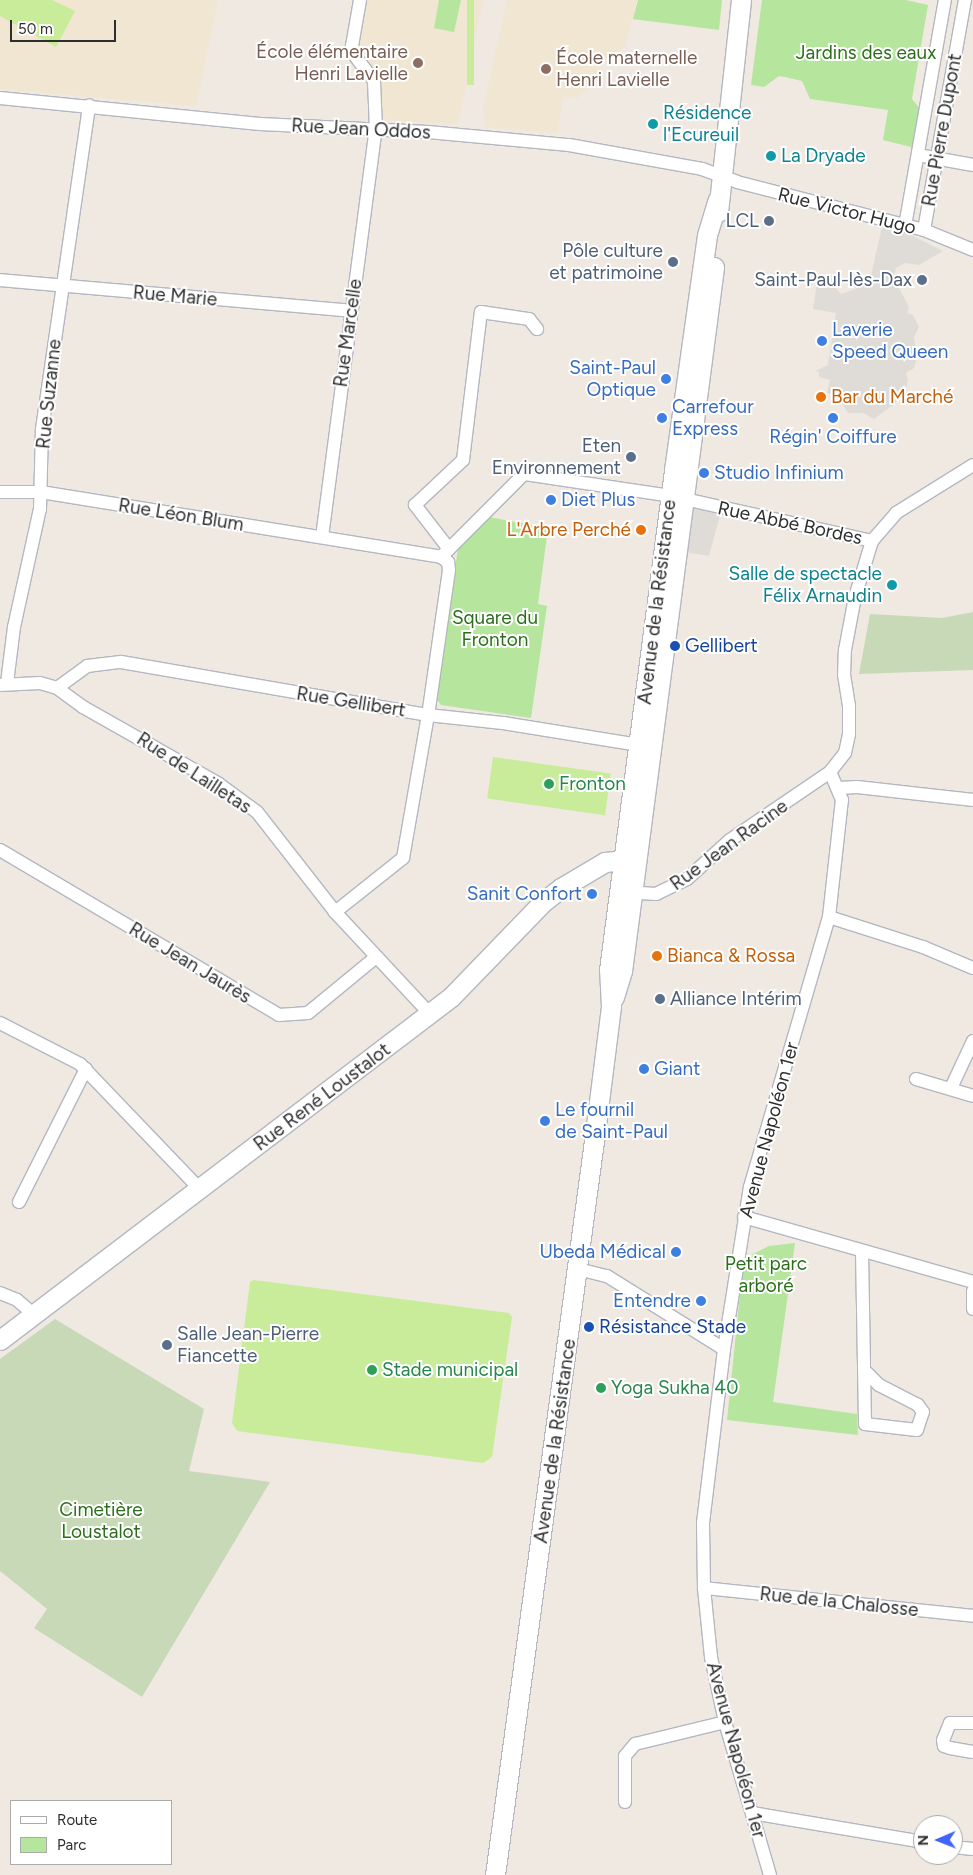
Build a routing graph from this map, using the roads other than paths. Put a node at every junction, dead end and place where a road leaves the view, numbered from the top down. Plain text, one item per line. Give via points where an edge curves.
1 (360, 0) edge
2 (741, 0) edge
3 (945, 0) edge
4 (965, 0) edge
5 (0, 98) edge
6 (89, 105) junction
7 (376, 129) junction
8 (918, 155) junction
9 (937, 158) junction
10 (973, 165) edge
11 (721, 175) junction
12 (905, 226) junction
13 (924, 230) junction
14 (973, 250) edge
15 (0, 280) edge
16 (62, 286) junction
17 (351, 311) junction
18 (536, 329) dead end
19 (973, 465) edge
20 (0, 492) edge
21 (41, 492) junction
22 (678, 498) junction
23 (322, 537) junction
24 (872, 541) junction
25 (445, 553) junction
26 (4, 684) edge
27 (57, 688) junction
28 (428, 715) junction
29 (646, 746) junction
30 (830, 772) junction
31 (839, 788) junction
32 (973, 800) edge
33 (0, 850) edge
34 (630, 859) junction
35 (626, 892) junction
36 (335, 912) junction
37 (829, 917) junction
38 (376, 957) junction
39 (973, 968) edge
40 (430, 1014) junction
41 (0, 1023) edge
42 (973, 1041) edge
43 (86, 1069) junction
44 (916, 1079) dead end
45 (951, 1088) junction
46 (973, 1096) edge
47 (200, 1190) junction
48 (19, 1202) dead end
49 (744, 1217) junction
50 (862, 1251) junction
51 (578, 1269) junction
52 (973, 1282) edge
53 (973, 1291) edge
54 (0, 1294) edge
55 (973, 1310) edge
56 (34, 1315) junction
57 (0, 1340) edge
58 (724, 1348) junction
59 (866, 1372) junction
60 (704, 1588) junction
61 (973, 1616) edge
62 (725, 1722) junction
63 (973, 1723) edge
64 (973, 1752) edge
65 (625, 1802) dead end
66 (752, 1813) junction
67 (913, 1840) edge
68 (495, 1875) edge
69 (770, 1875) edge

1 - 7 street, Rue Marcelle via 352,46 356,58 374,81
2 - 11 main road, Avenue de la Résistance
3 - 8 street, Rue Pierre Dupont
4 - 9 street, Rue Pierre Dupont
5 - 6 street, Rue Jean Oddos
6 - 7 street, Rue Jean Oddos via 260,124
6 - 16 street, Rue Suzanne
7 - 11 street, Rue Jean Oddos via 569,145
7 - 17 street, Rue Marcelle
8 - 9 street
8 - 12 street, Rue Pierre Dupont
9 - 10 street
9 - 13 street, Rue Pierre Dupont
11 - 12 street, Rue Victor Hugo
11 - 22 main road, Avenue de la Résistance via 718,200 707,235
12 - 13 street, Rue Victor Hugo
13 - 14 street, Rue Victor Hugo
15 - 16 street, Rue Marie
16 - 17 street, Rue Marie
16 - 21 street, Rue Suzanne via 42,429
17 - 23 street, Rue Marcelle
18 - 25 street via 529,319 481,312 463,460 415,505
19 - 24 street, Rue Abbé Bordes via 896,513
20 - 21 street, Rue Léon Blum
21 - 23 street, Rue Léon Blum
21 - 26 street, Rue Suzanne
22 - 24 street, Rue Abbé Bordes
22 - 25 street, Rue Abbé Bordes via 524,474
22 - 29 main road, Avenue de la Résistance
23 - 25 street, Rue Léon Blum
24 - 30 street via 845,650 849,734 844,753
25 - 28 street via 449,570
26 - 27 street, Rue de Lailletas via 40,683
27 - 28 street, Rue Gellibert via 87,666 121,662
27 - 36 street, Rue de Lailletas via 82,707 219,784 257,812
28 - 29 street, Rue Gellibert via 503,723
28 - 36 street via 404,858
29 - 34 main road, Avenue de la Résistance
30 - 31 street, Avenue Napoléon 1er
30 - 35 street, Rue Jean Racine via 730,840 687,880 656,894
31 - 32 street via 857,787
31 - 37 street, Avenue Napoléon 1er via 842,800
33 - 38 street, Rue Jean Jaurès via 278,1015 308,1013
34 - 35 main road, Avenue de la Résistance
34 - 40 main road, Rue René Loustalot via 591,868 542,902 451,997
35 - 51 main road, Avenue de la Résistance via 622,971 611,1006
36 - 38 street, Rue de Lailletas
37 - 39 street
37 - 49 street, Avenue Napoléon 1er
38 - 40 street, Rue de Lailletas
40 - 47 main road, Rue René Loustalot
41 - 43 street
42 - 45 street
43 - 47 street
43 - 48 street
44 - 45 street
45 - 46 street
47 - 56 main road, Rue René Loustalot
49 - 50 street
49 - 58 street, Avenue Napoléon 1er
50 - 52 street
50 - 59 street
51 - 58 street via 607,1276
51 - 68 main road, Avenue de la Résistance
53 - 55 street
54 - 56 street via 17,1300
56 - 57 main road, Rue René Loustalot
58 - 60 street, Avenue Napoléon 1er via 704,1523
59 - 59 street via 866,1424 917,1430 923,1412 918,1405 879,1385
60 - 61 street, Rue de la Chalosse
60 - 62 street, Avenue Napoléon 1er via 711,1657
62 - 65 street via 635,1744 625,1756
62 - 66 street, Avenue Napoléon 1er
63 - 64 street via 950,1723 943,1740 944,1746
66 - 67 street
66 - 69 street, Avenue Napoléon 1er

